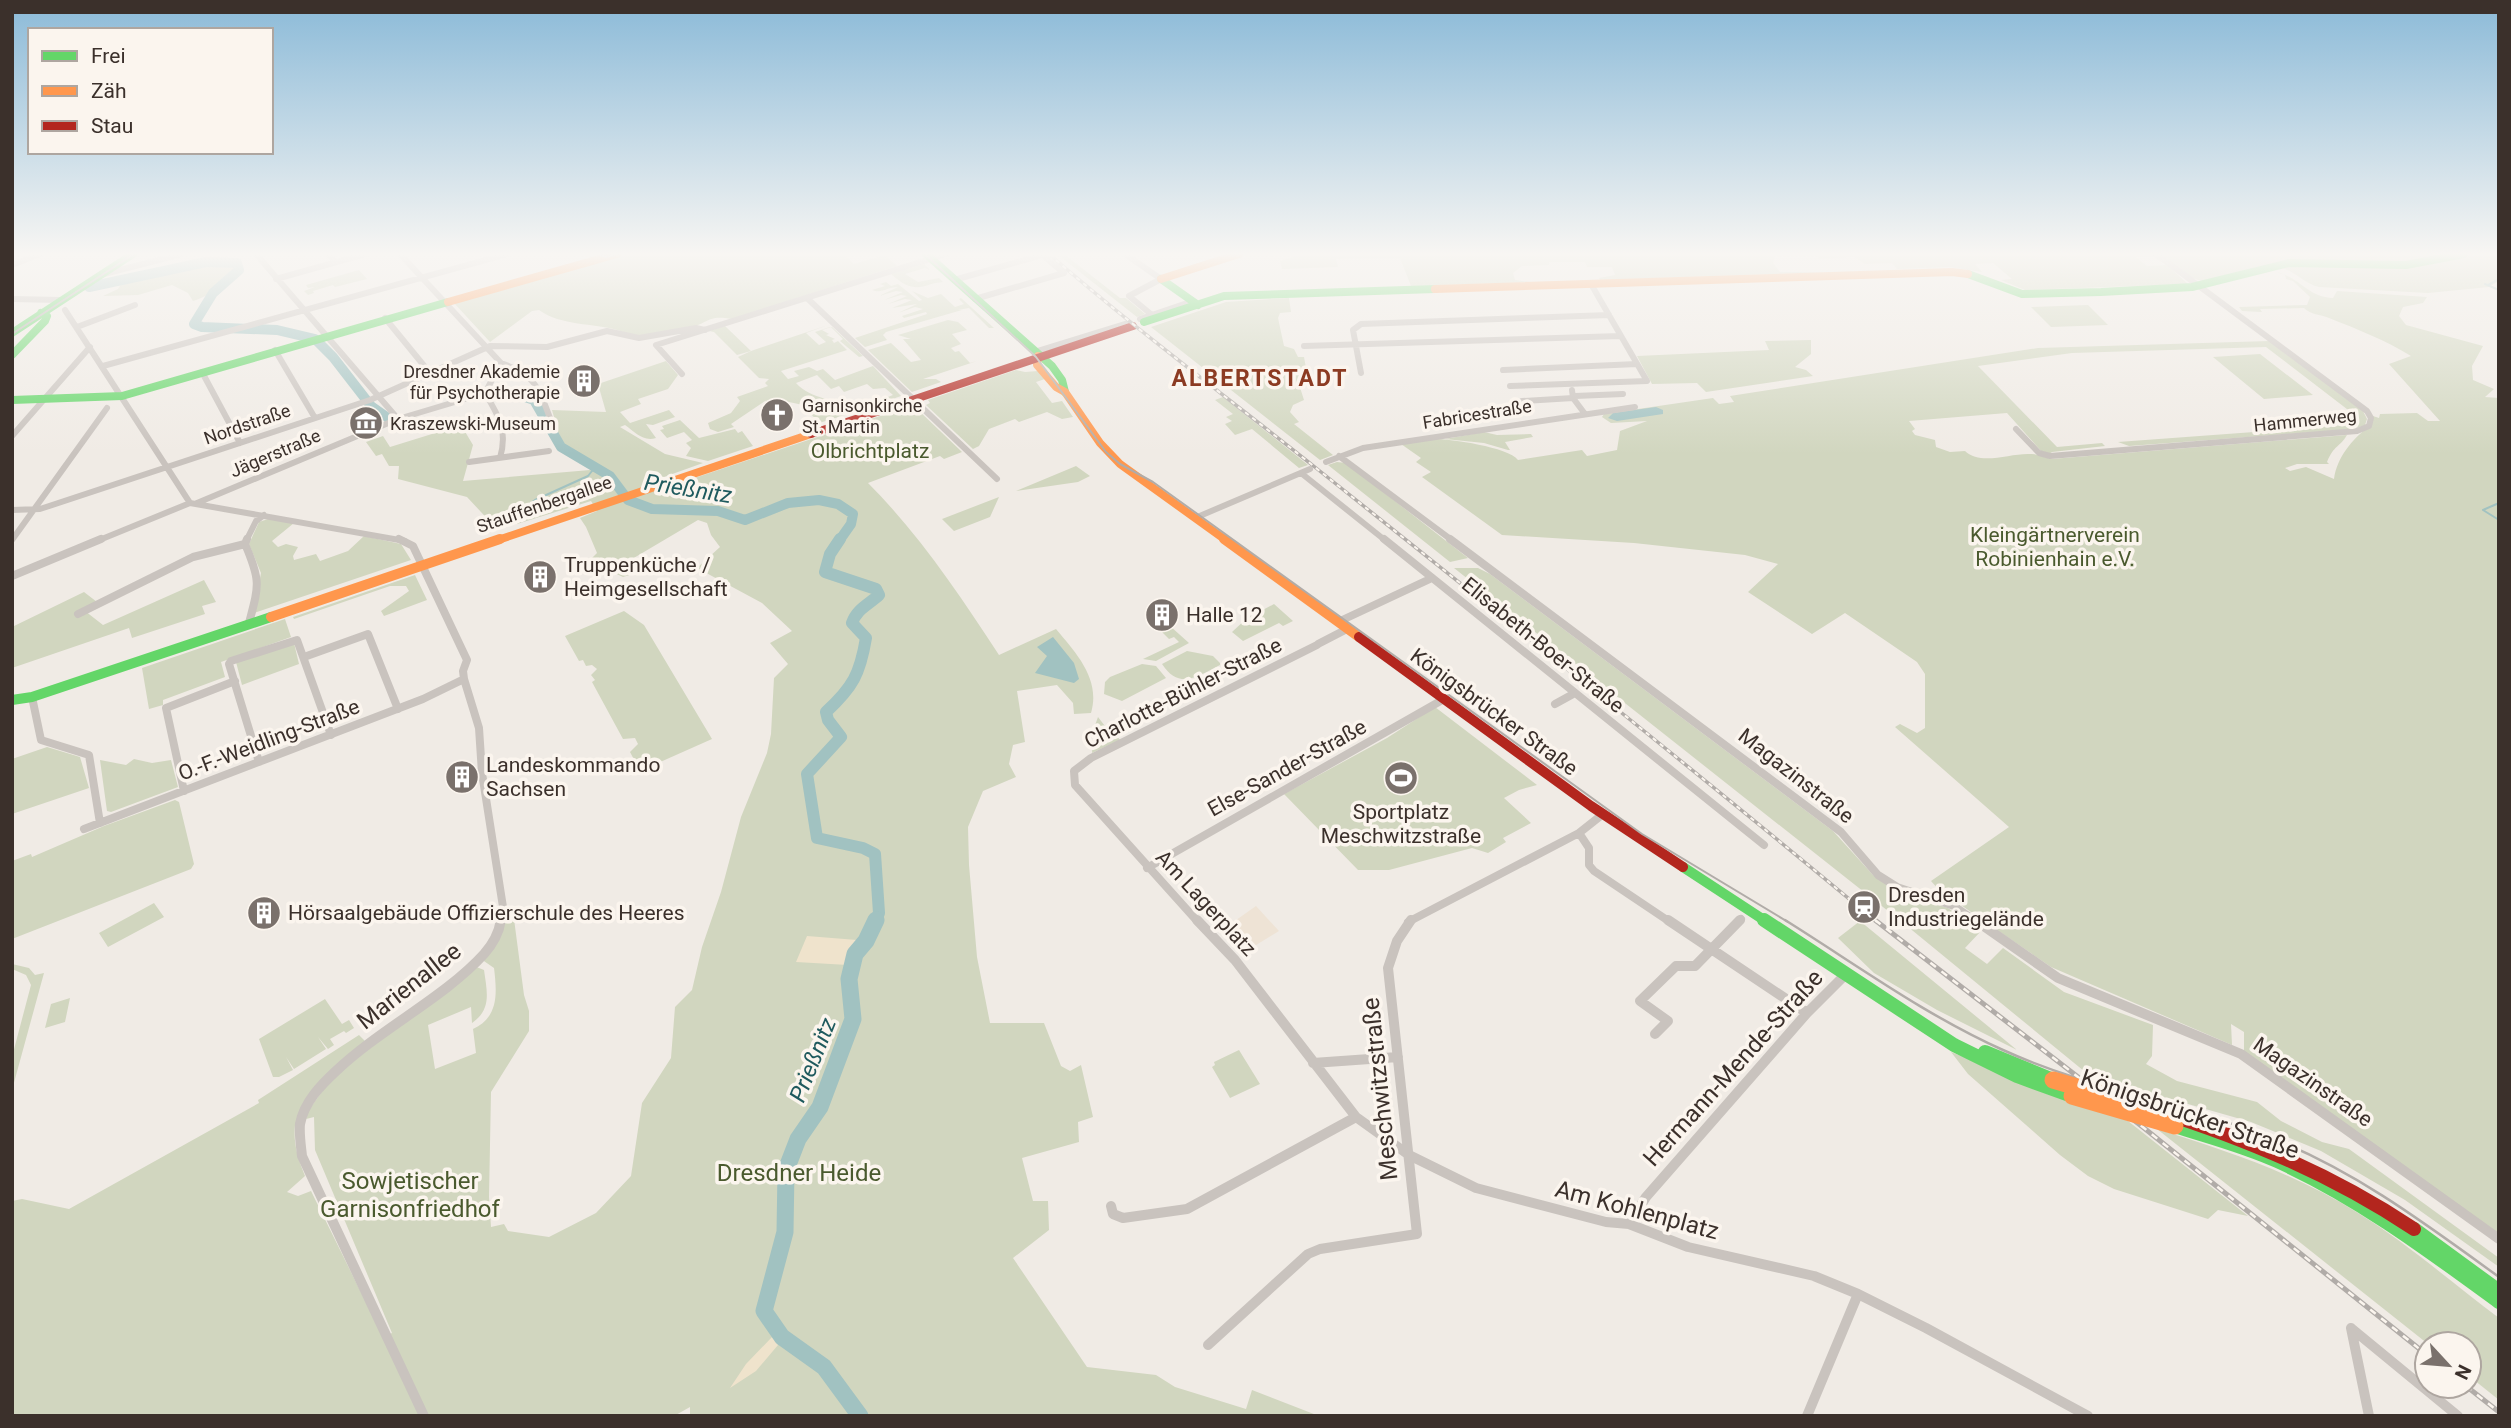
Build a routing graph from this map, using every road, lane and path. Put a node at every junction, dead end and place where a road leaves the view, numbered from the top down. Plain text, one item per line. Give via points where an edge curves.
1 (29, 321) edge
2 (44, 321) edge
3 (72, 321) edge
4 (93, 321) edge
5 (268, 321) edge
6 (309, 321) edge
7 (376, 321) edge
8 (387, 321) edge
9 (461, 321) edge
10 (735, 321) edge
11 (831, 321) edge
12 (999, 321) edge
13 (1139, 321) edge
14 (1454, 321) edge
15 (1612, 321) edge
16 (2246, 321) edge
17 (76, 327) junction
18 (705, 330) junction
19 (12, 332) edge
20 (1620, 336) junction
21 (318, 338) junction
22 (1356, 345) junction
23 (1304, 346) dead end
24 (90, 347) junction
25 (485, 348) junction
26 (275, 350) junction
27 (1036, 354) junction
28 (12, 355) edge
29 (501, 363) junction
30 (1637, 364) junction
31 (103, 366) junction
32 (1503, 370) dead end
33 (202, 372) junction
34 (430, 373) junction
35 (1361, 373) dead end
36 (682, 374) dead end
37 (1510, 386) dead end
38 (485, 393) junction
39 (1623, 394) dead end
40 (1573, 395) junction
41 (122, 396) junction
42 (378, 396) junction
43 (913, 399) junction
44 (12, 400) edge
45 (44, 400) junction
46 (1522, 401) dead end
47 (1635, 407) dead end
48 (107, 408) dead end
49 (1585, 414) junction
50 (315, 418) junction
51 (550, 418) dead end
52 (398, 419) junction
53 (2016, 429) dead end
54 (12, 436) edge
55 (240, 443) junction
56 (549, 451) dead end
57 (1339, 456) junction
58 (500, 458) junction
59 (468, 462) dead end
60 (1326, 462) dead end
61 (169, 467) junction
62 (1310, 469) dead end
63 (1301, 473) junction
64 (997, 479) dead end
65 (194, 503) junction
66 (12, 510) edge
67 (33, 510) junction
68 (264, 515) junction
69 (1195, 518) junction
70 (12, 540) edge
71 (245, 544) junction
72 (421, 561) junction
73 (12, 576) edge
74 (1432, 578) junction
75 (78, 614) dead end
76 (249, 623) junction
77 (1343, 625) junction
78 (304, 657) junction
79 (464, 679) junction
80 (235, 681) junction
81 (1575, 693) junction
82 (32, 696) junction
83 (1444, 699) junction
84 (12, 700) edge
85 (1555, 704) dead end
86 (12, 707) edge
87 (398, 709) junction
88 (331, 735) junction
89 (259, 762) junction
90 (1074, 771) joint
91 (184, 791) junction
92 (1603, 814) junction
93 (100, 823) junction
94 (84, 829) dead end
95 (1579, 833) junction
96 (1764, 845) dead end
97 (1147, 868) junction
98 (1741, 919) dead end
99 (1710, 950) junction
100 (1846, 974) junction
101 (1807, 1013) junction
102 (1930, 1028) junction
103 (1655, 1034) dead end
104 (1398, 1056) junction
105 (1313, 1063) junction
106 (1356, 1117) junction
107 (1409, 1155) junction
108 (1111, 1206) dead end
109 (1629, 1224) junction
110 (2499, 1239) edge
111 (2499, 1290) edge
112 (1858, 1294) junction
113 (2499, 1303) edge
114 (1208, 1345) dead end
115 (424, 1416) edge
116 (1807, 1416) edge
117 (2088, 1416) edge
118 (2369, 1416) edge
119 (2458, 1416) edge

1 - 19 main road
2 - 28 main road
3 - 17 street
4 - 17 street
5 - 31 street
6 - 21 street
7 - 21 main road
8 - 34 street
9 - 25 street
10 - 18 street
11 - 43 street
12 - 27 main road, Königsbrücker Straße
13 - 27 main road, Stauffenbergallee
14 - 22 street via 1361,324 1354,327
15 - 20 street
16 - 53 street, Hammerweg via 2367,411 2369,426 2357,431 2050,456 2039,453
17 - 24 street
18 - 25 street via 639,338 607,331 554,347
18 - 36 street via 656,345
20 - 22 street
20 - 30 street
21 - 26 main road
21 - 42 street
22 - 23 street
22 - 35 street
24 - 31 street
24 - 45 street
25 - 29 street
25 - 34 street, Nordstraße
26 - 33 main road
26 - 50 street
27 - 43 main road, Stauffenbergallee
27 - 69 main road, Königsbrücker Straße via 1037,365 1065,393 1106,451
29 - 38 street
29 - 51 street via 532,377
30 - 32 street
30 - 37 street via 1648,383
31 - 41 street
33 - 41 main road
33 - 55 street
34 - 42 street, Nordstraße
38 - 52 street, Jägerstraße
38 - 58 street via 504,424 507,439
39 - 40 street
40 - 46 street
40 - 49 street
41 - 45 main road
41 - 61 street
42 - 50 street, Nordstraße
42 - 52 street
43 - 64 street
43 - 72 main road, Stauffenbergallee
44 - 45 main road
45 - 54 street
47 - 49 street, Fabricestraße
48 - 67 street
49 - 57 street, Fabricestraße via 1363,448
50 - 55 street, Nordstraße
52 - 65 street, Jägerstraße
55 - 61 street, Nordstraße
56 - 58 street
57 - 60 street, Fabricestraße
57 - 110 street, Magazinstraße via 1841,832 1878,875 1897,887 1954,905 2058,978 2241,1054
58 - 59 street
61 - 65 street
61 - 67 street, Nordstraße
62 - 63 street
63 - 69 street
63 - 74 street, Elisabeth-Boer-Straße
65 - 68 street
65 - 73 street, Jägerstraße
66 - 67 street, Nordstraße
67 - 70 street
68 - 71 street
68 - 72 street via 403,540 414,546
69 - 77 main road, Königsbrücker Straße
71 - 75 street via 186,560
71 - 76 street via 258,574
72 - 76 main road, Stauffenbergallee
72 - 79 street, Marienallee via 467,660
74 - 77 street, Charlotte-Bühler-Straße via 1365,609
74 - 81 street, Elisabeth-Boer-Straße
76 - 82 main road, Stauffenbergallee
77 - 83 main road, Königsbrücker Straße
77 - 90 street, Charlotte-Bühler-Straße via 1317,644 1091,758
78 - 80 street via 298,640 258,652 229,664
78 - 87 street via 368,634
78 - 88 street
79 - 87 street, O.-F.-Weidling-Straße
79 - 115 street, Marienallee via 479,728 503,906 499,931 471,966 328,1078 307,1104 299,1134 302,1156
80 - 89 street
80 - 91 street via 166,708
81 - 85 street
81 - 96 street, Elisabeth-Boer-Straße
82 - 84 main road
82 - 86 main road
82 - 93 street via 41,740 89,755
83 - 92 main road, Königsbrücker Straße
83 - 97 street, Else-Sander-Straße
87 - 88 street, O.-F.-Weidling-Straße
88 - 89 street, O.-F.-Weidling-Straße
89 - 91 street, O.-F.-Weidling-Straße
90 - 97 street, Am Lagerplatz via 1075,785
91 - 93 street, O.-F.-Weidling-Straße
92 - 95 street, Meschwitzstraße
92 - 100 main road, Königsbrücker Straße
93 - 94 street, O.-F.-Weidling-Straße
95 - 99 street via 1589,848 1594,871
95 - 104 street, Meschwitzstraße via 1409,921 1388,968
97 - 105 street, Am Lagerplatz via 1235,960
98 - 99 street
99 - 101 street
99 - 103 street via 1695,966 1676,966 1640,1001 1668,1021
100 - 101 street, Hermann-Mende-Straße
100 - 102 main road, Königsbrücker Straße
101 - 109 street, Hermann-Mende-Straße via 1646,1196
102 - 111 main road, Königsbrücker Straße, bridge via 2053,1080 2247,1140 2331,1177 2399,1218
102 - 113 main road, Königsbrücker Straße, bridge via 1994,1066 2289,1167 2359,1204
104 - 105 street
104 - 107 street, Meschwitzstraße
105 - 106 street, Am Lagerplatz
106 - 107 street, Am Lagerplatz
106 - 108 street via 1187,1209 1123,1218 1113,1214
107 - 109 street, Am Kohlenplatz via 1476,1188
107 - 114 street, Meschwitzstraße via 1418,1234 1307,1254
109 - 112 street, Am Kohlenplatz via 1688,1247 1814,1276
112 - 116 street
112 - 117 street, Am Kohlenplatz
118 - 119 street via 2351,1328

